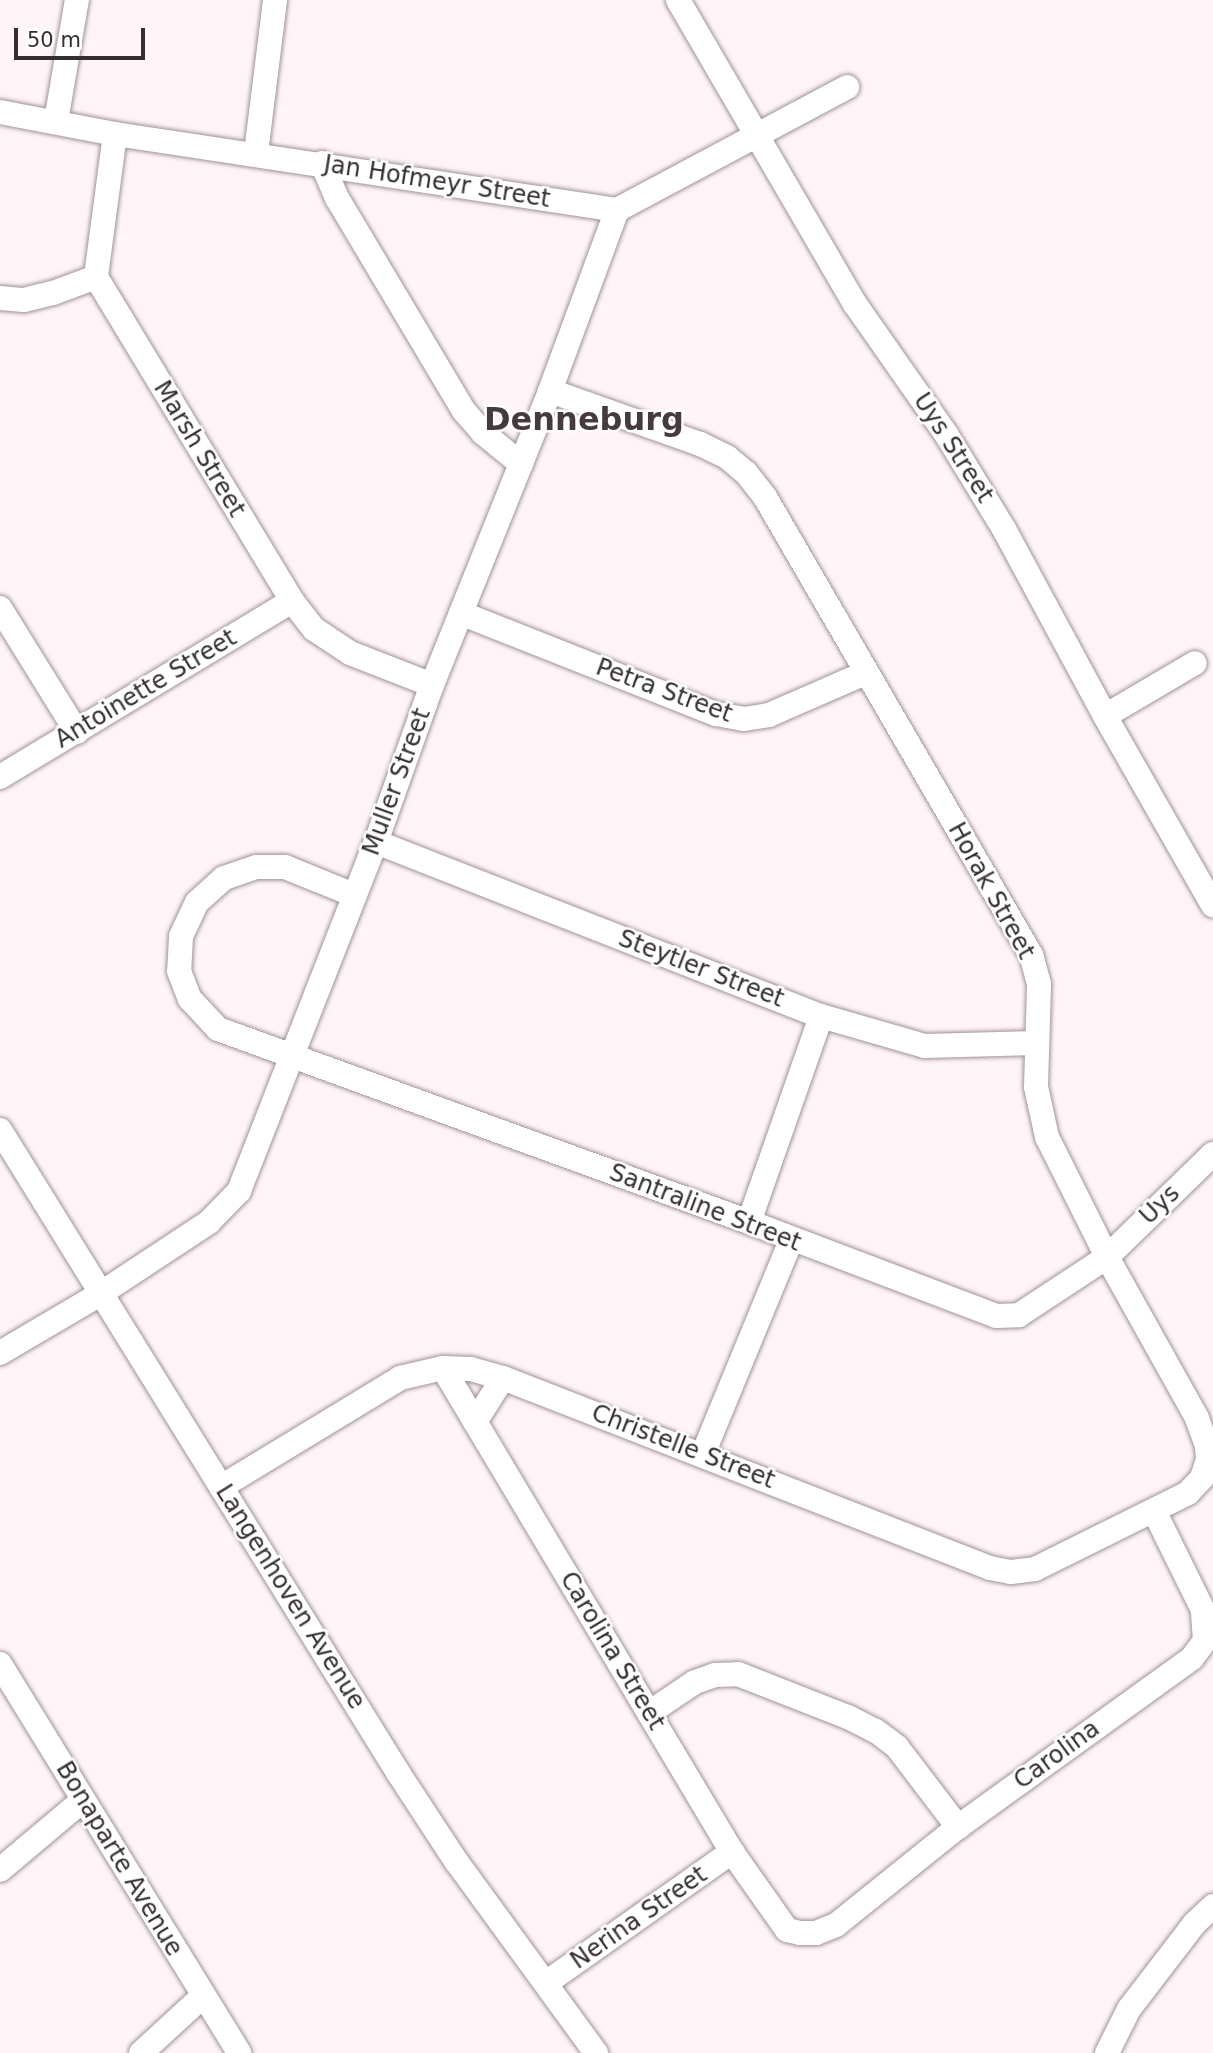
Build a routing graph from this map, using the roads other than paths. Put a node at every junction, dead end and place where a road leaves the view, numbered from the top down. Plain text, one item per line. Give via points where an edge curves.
1 (77, 0) edge
2 (275, 0) edge
3 (678, 0) edge
4 (846, 87) dead end
5 (0, 112) edge
6 (56, 121) junction
7 (115, 134) junction
8 (758, 136) junction
9 (256, 153) junction
10 (322, 163) junction
11 (617, 210) junction
12 (96, 277) junction
13 (0, 298) edge
14 (550, 391) junction
15 (520, 464) junction
16 (292, 601) junction
17 (0, 608) edge
18 (463, 614) junction
19 (1195, 663) dead end
20 (865, 673) junction
21 (432, 685) junction
22 (1105, 716) junction
23 (76, 732) junction
24 (0, 777) edge
25 (376, 842) junction
26 (354, 895) junction
27 (1213, 905) edge
28 (821, 1016) junction
29 (1036, 1042) junction
30 (292, 1056) junction
31 (0, 1130) edge
32 (1213, 1154) edge
33 (749, 1222) junction
34 (791, 1240) junction
35 (1107, 1256) junction
36 (100, 1294) junction
37 (0, 1353) edge
38 (443, 1368) junction
39 (503, 1378) junction
40 (475, 1422) junction
41 (703, 1454) junction
42 (221, 1487) junction
43 (1154, 1511) junction
44 (0, 1664) edge
45 (649, 1713) junction
46 (83, 1800) junction
47 (958, 1827) junction
48 (732, 1852) junction
49 (0, 1870) edge
50 (1213, 1906) edge
51 (787, 1930) joint
52 (546, 1983) junction
53 (203, 1996) junction
54 (141, 2053) edge
55 (239, 2053) edge
56 (596, 2053) edge
57 (1107, 2053) edge

1 - 6 street
2 - 9 street
3 - 8 street, Uys Street
4 - 8 street
5 - 6 street, Jan Hofmeyr Street
6 - 7 street, Jan Hofmeyr Street
7 - 9 street, Jan Hofmeyr Street
7 - 12 street
8 - 11 street
8 - 22 street, Uys Street via 855,304 946,433 1004,529
9 - 10 street, Jan Hofmeyr Street
10 - 11 street, Jan Hofmeyr Street
10 - 15 street via 337,198 464,411
11 - 14 street, Muller Street
12 - 13 street via 34,298
12 - 16 street, Marsh Street
14 - 15 street, Muller Street
14 - 20 street, Horak Street via 700,444 746,473 765,497
15 - 18 street, Muller Street
16 - 21 street, Marsh Street via 314,629 350,653
16 - 23 street, Antoinette Street
17 - 23 street
18 - 20 street, Petra Street via 716,714 744,719 769,715
18 - 21 street, Muller Street
19 - 22 street
20 - 29 street, Horak Street via 1031,955 1039,984
21 - 25 street, Muller Street
22 - 27 street, Uys Street
23 - 24 street, Antoinette Street
25 - 26 street, Muller Street
25 - 28 street, Steytler Street
26 - 30 street, Muller Street
26 - 30 street via 285,867 256,867 224,878 197,901 181,937 179,971 199,1009 218,1028
28 - 29 street, Steytler Street via 925,1046
28 - 33 street
29 - 35 street, Horak Street via 1036,1087 1047,1137
30 - 33 street, Santraline Street
30 - 36 street, Muller Street via 249,1170 226,1208
31 - 36 street, Langenhoven Avenue
32 - 35 street, Uys
33 - 34 street, Santraline Street
34 - 35 street, Santraline Street via 1008,1318
34 - 41 street
35 - 43 street, Horak Street via 1197,1418 1207,1446 1202,1478 1188,1493
36 - 37 street, Muller Street
36 - 42 street, Langenhoven Avenue
38 - 39 street, Christelle Street via 471,1369
38 - 40 street, Carolina Street
38 - 42 street, Christelle Street via 400,1378
39 - 40 street
39 - 41 street, Christelle Street
40 - 45 street, Carolina Street
41 - 43 street, Christelle Street via 1011,1572 1035,1569
42 - 52 street, Langenhoven Avenue via 456,1861
43 - 47 street, Carolina via 1203,1610 1205,1640 1192,1658
44 - 46 street, Bonaparte Avenue
45 - 47 street via 695,1682 738,1674 876,1731 897,1747
45 - 48 street, Carolina Street
46 - 49 street
46 - 53 street, Bonaparte Avenue
47 - 51 street, Carolina via 836,1924 817,1933
48 - 51 street, Carolina Street
48 - 52 street, Nerina Street
50 - 57 street via 1129,2009
52 - 56 street, Langenhoven Avenue
53 - 54 street
53 - 55 street, Bonaparte Avenue

